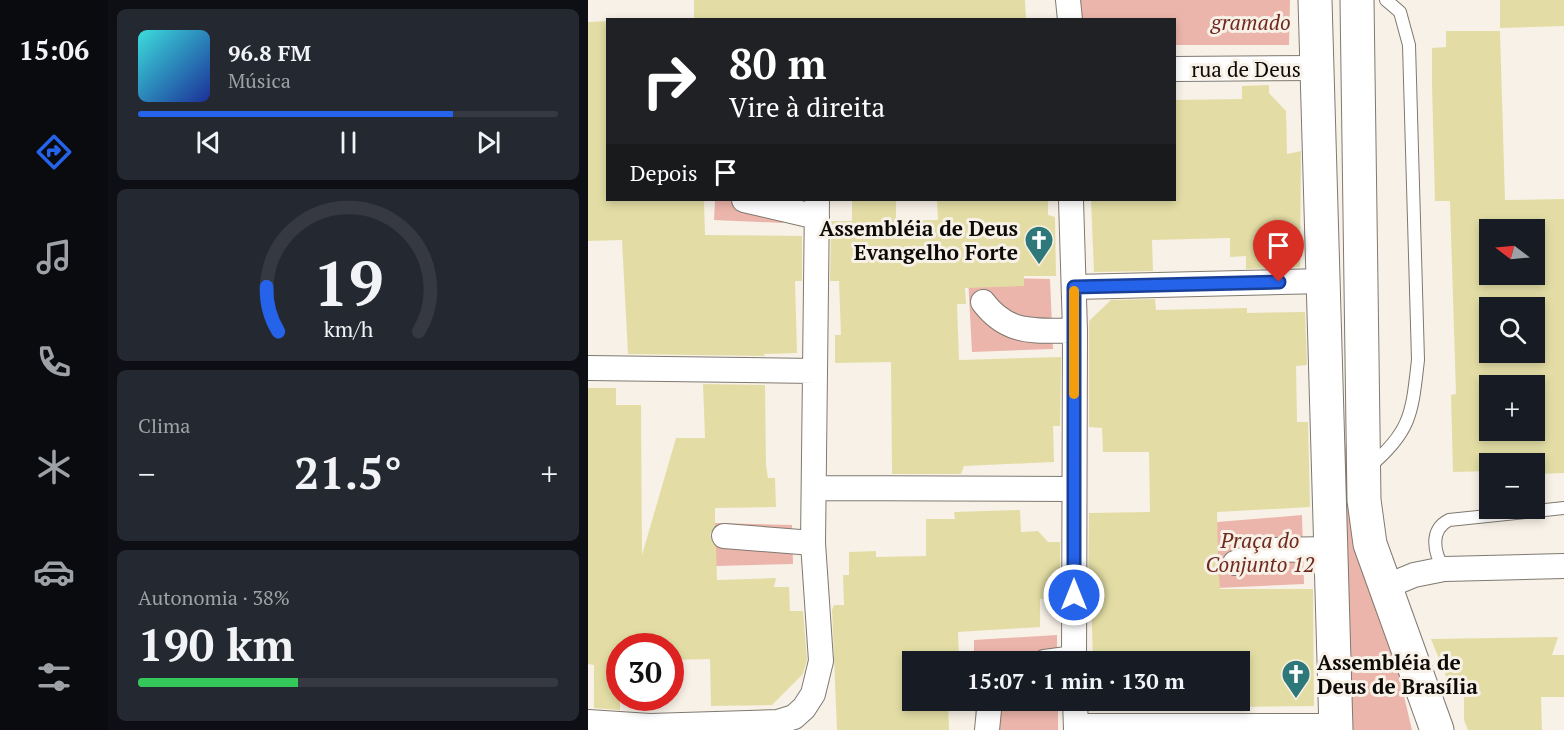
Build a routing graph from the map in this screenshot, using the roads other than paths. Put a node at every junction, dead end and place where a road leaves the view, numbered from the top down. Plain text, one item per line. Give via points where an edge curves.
1 (1068, 0) edge
2 (1315, 0) edge
3 (1358, 0) edge
4 (1386, 0) edge
5 (1070, 18) edge
6 (1317, 68) junction
7 (1176, 69) edge
8 (753, 201) edge
9 (1071, 201) edge
10 (817, 208) edge
11 (1325, 281) junction
12 (1074, 287) junction
13 (983, 302) dead end
14 (1075, 331) junction
15 (588, 368) edge
16 (815, 370) junction
17 (1366, 470) junction
18 (815, 488) junction
19 (1074, 489) junction
20 (1564, 508) edge
21 (724, 536) dead end
22 (813, 543) junction
23 (1331, 549) junction
24 (1235, 562) dead end
25 (1564, 566) edge
26 (1444, 569) junction
27 (1385, 587) junction
28 (1074, 651) edge
29 (989, 711) edge
30 (1075, 711) edge
31 (588, 722) edge
32 (1076, 728) edge
33 (1336, 728) edge
34 (987, 730) edge
35 (1437, 730) edge

1 - 5 street
2 - 6 street
3 - 17 street via 1359,281
4 - 17 lane via 1400,12 1410,54 1418,360 1412,411 1403,431
6 - 7 street, rua de Deus
6 - 11 street
8 - 10 street
9 - 12 street
10 - 16 street
11 - 12 street
11 - 23 street
12 - 14 street
13 - 14 street via 994,317 1016,327
14 - 19 street
15 - 16 street
16 - 18 street
17 - 27 street via 1364,500 1370,544
18 - 19 street
18 - 22 street
19 - 28 street
20 - 26 lane via 1449,520 1442,524 1436,537 1436,552
21 - 22 street
22 - 31 street via 821,661 813,694 794,717 778,722 650,726
23 - 24 street via 1269,550
23 - 33 street
25 - 26 street
26 - 27 street via 1414,575
27 - 35 street
29 - 34 street
30 - 32 street
32 - 33 street

